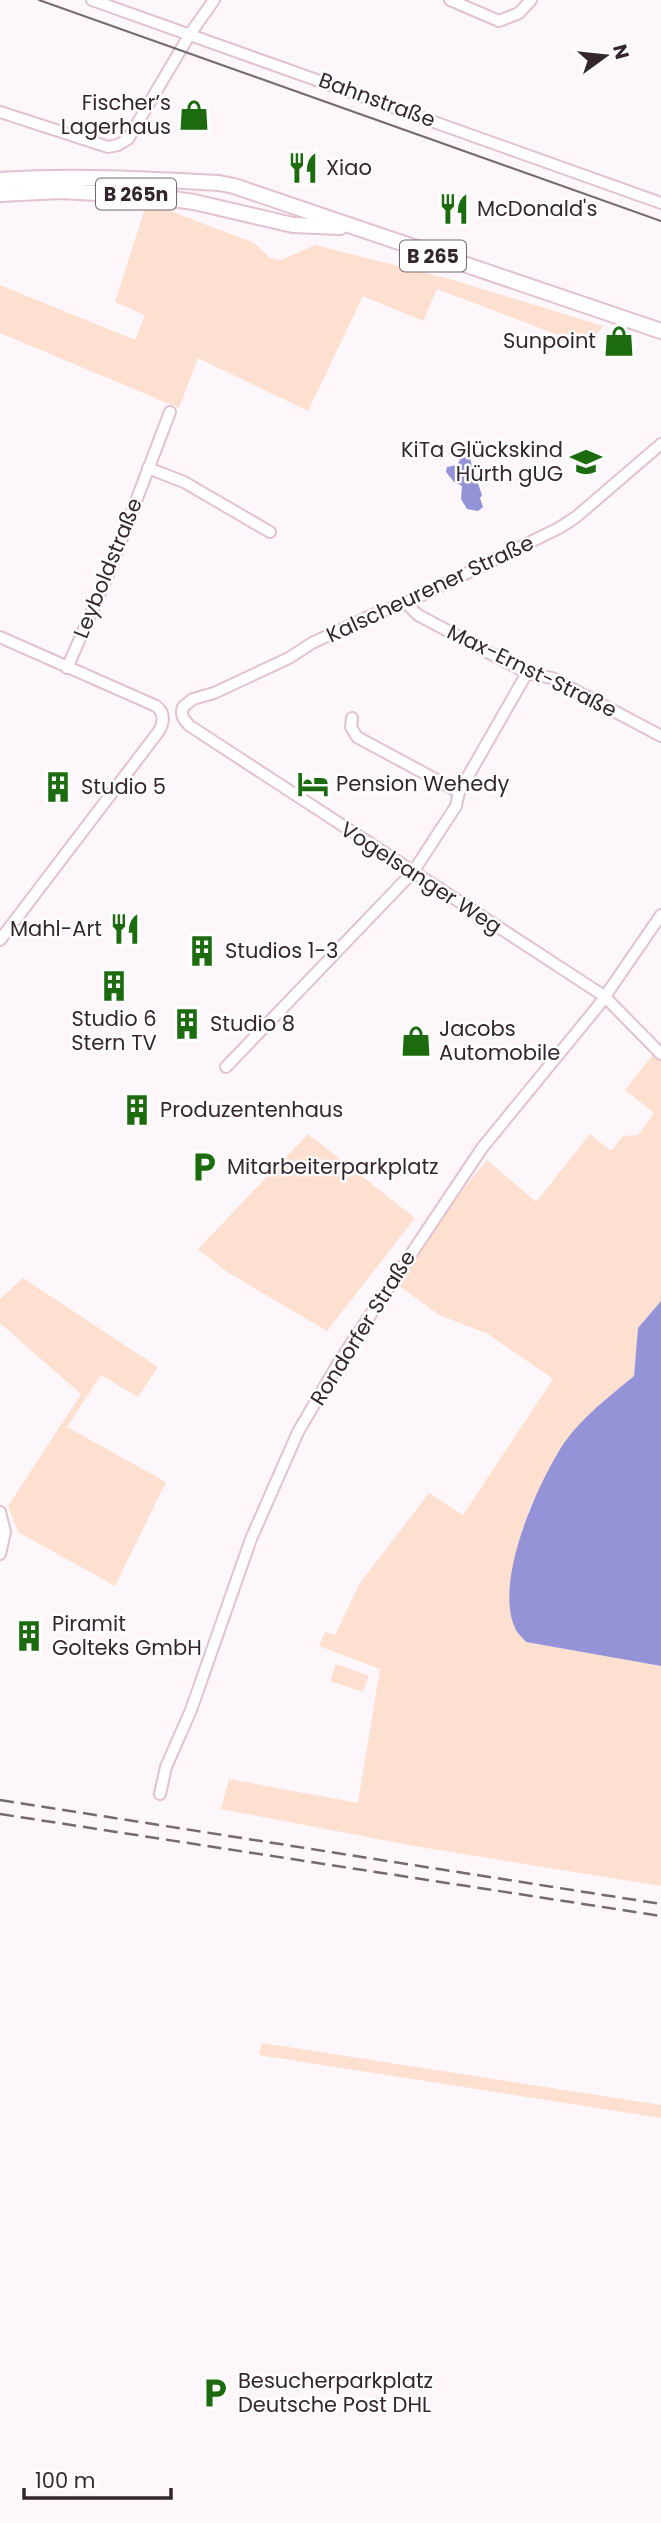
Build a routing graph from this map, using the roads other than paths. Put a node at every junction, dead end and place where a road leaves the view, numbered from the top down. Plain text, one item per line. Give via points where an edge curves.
1 (92, 0) edge
2 (214, 0) edge
3 (450, 0) edge
4 (531, 0) edge
5 (190, 34) junction
6 (0, 112) edge
7 (0, 180) edge
8 (219, 184) joint
9 (0, 194) edge
10 (661, 204) edge
11 (352, 228) junction
12 (661, 331) edge
13 (170, 412) dead end
14 (661, 444) edge
15 (148, 468) junction
16 (270, 532) dead end
17 (406, 603) junction
18 (0, 637) edge
19 (67, 668) junction
20 (527, 673) junction
21 (183, 707) joint
22 (352, 718) dead end
23 (661, 736) edge
24 (459, 792) junction
25 (412, 872) junction
26 (661, 915) edge
27 (0, 940) edge
28 (604, 996) junction
29 (661, 1054) edge
30 (226, 1067) dead end
31 (0, 1512) edge
32 (0, 1554) edge
33 (160, 1794) dead end

1 - 5 street, Bahnstraße
2 - 5 street
3 - 4 street via 499,21 519,13
5 - 6 street via 128,139 111,148
5 - 10 street, Bahnstraße
7 - 8 main road, B 265n via 54,176
8 - 11 main road, B 265
9 - 11 main road, B 265n via 61,191 151,196 194,201 293,225
11 - 12 main road, B 265
13 - 15 street, Leyboldstraße
14 - 17 street, Kalscheurener Straße via 576,517 525,547
15 - 16 street via 184,482
15 - 19 street, Leyboldstraße
17 - 20 street, Max-Ernst-Straße via 418,615
17 - 21 street, Kalscheurener Straße
18 - 19 street
19 - 27 street via 161,709 164,720
20 - 23 street, Max-Ernst-Straße via 552,678
20 - 24 street
21 - 25 street, Vogelsanger Weg via 183,719 190,726
22 - 24 street via 356,737
24 - 25 street via 456,806
25 - 28 street, Vogelsanger Weg
25 - 30 street
26 - 28 street, Rondorfer Straße
28 - 29 street, Vogelsanger Weg
28 - 33 street, Rondorfer Straße via 482,1148 346,1351 298,1432 251,1539
31 - 32 street via 5,1532

